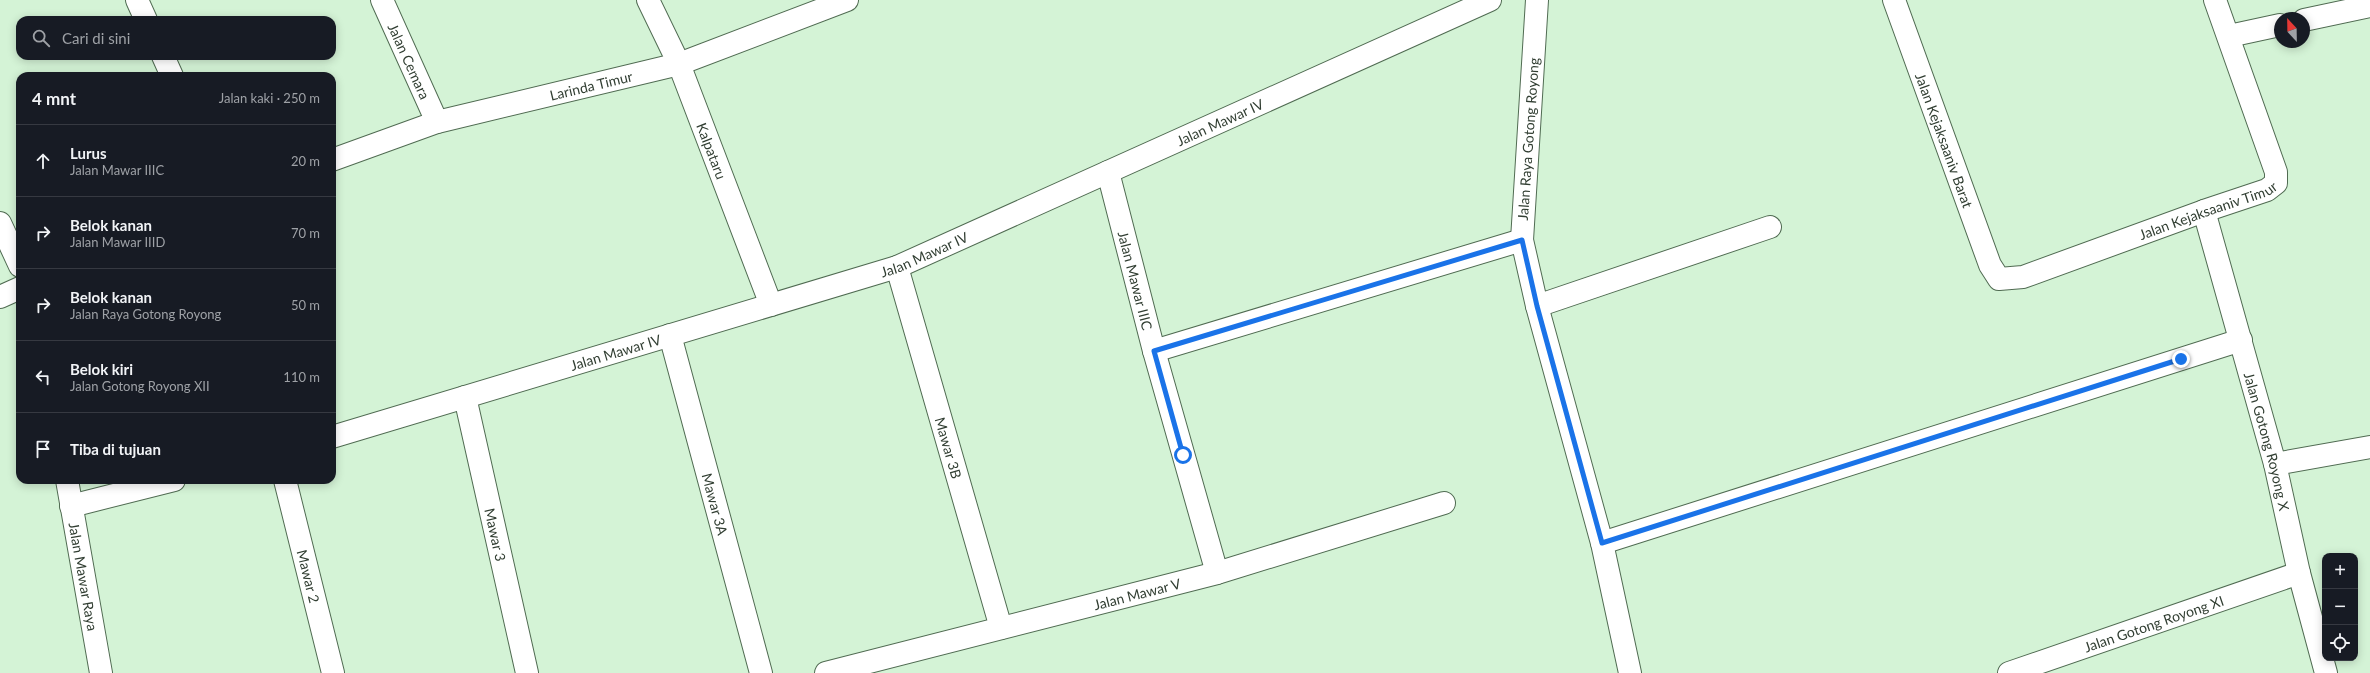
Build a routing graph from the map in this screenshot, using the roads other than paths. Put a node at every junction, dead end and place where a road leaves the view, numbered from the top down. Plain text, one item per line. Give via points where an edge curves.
1 (137, 0) edge
2 (382, 0) edge
3 (648, 0) edge
4 (847, 0) edge
5 (1490, 0) edge
6 (1537, 0) edge
7 (1894, 0) edge
8 (2216, 0) edge
9 (2370, 6) edge
10 (144, 16) edge
11 (2310, 19) edge
12 (2274, 26) edge
13 (2229, 36) junction
14 (165, 60) edge
15 (679, 64) junction
16 (170, 72) edge
17 (437, 122) junction
18 (336, 159) edge
19 (1108, 172) junction
20 (2204, 211) junction
21 (0, 223) edge
22 (1770, 227) dead end
23 (1522, 240) junction
24 (16, 257) edge
25 (897, 267) junction
26 (1999, 279) joint
27 (16, 290) edge
28 (0, 297) edge
29 (771, 305) junction
30 (1537, 306) junction
31 (670, 335) junction
32 (2241, 340) junction
33 (1154, 351) junction
34 (465, 397) junction
35 (336, 436) edge
36 (2370, 447) edge
37 (2275, 464) junction
38 (68, 484) edge
39 (158, 484) edge
40 (286, 484) edge
41 (1444, 503) dead end
42 (71, 506) junction
43 (1602, 543) junction
44 (1217, 573) junction
45 (2299, 573) junction
46 (1001, 628) junction
47 (101, 673) edge
48 (333, 673) edge
49 (527, 673) edge
50 (762, 673) edge
51 (826, 673) edge
52 (1630, 673) edge
53 (2009, 673) edge
54 (2326, 673) edge

1 - 10 street
2 - 17 street, Jalan Cemara
3 - 15 street, Kalpataru
4 - 15 street, Larinda Timur
5 - 19 street, Jalan Mawar IV
6 - 23 street, Jalan Raya Gotong Royong
7 - 26 street, Jalan Kejaksaaniv Barat via 1990,265
8 - 13 street, Jalan Kejaksaaniv Timur
9 - 11 street
12 - 13 street
13 - 20 street, Jalan Kejaksaaniv Timur via 2276,172 2276,183 2267,190
14 - 16 street
15 - 17 street, Larinda Timur
15 - 29 street, Kalpataru
17 - 18 street, Larinda Timur
19 - 25 street, Jalan Mawar IV
19 - 33 street, Jalan Mawar IIIC
20 - 26 street, Jalan Kejaksaaniv Timur via 2023,278
20 - 32 street, Jalan Gotong Royong X
21 - 24 street
22 - 30 street
23 - 30 street, Jalan Raya Gotong Royong
23 - 33 street
25 - 29 street, Jalan Mawar IV
25 - 46 street, Mawar 3B
27 - 28 street
29 - 31 street, Jalan Mawar IV
30 - 43 street, Jalan Raya Gotong Royong
31 - 34 street, Jalan Mawar IV
31 - 50 street, Mawar 3A
32 - 37 street, Jalan Gotong Royong X
32 - 43 street
33 - 44 street, Jalan Mawar IIIC
34 - 35 street, Jalan Mawar IV
34 - 49 street, Mawar 3
36 - 37 street
37 - 45 street, Jalan Gotong Royong X
38 - 42 street, Jalan Mawar Raya
39 - 42 street
40 - 48 street, Mawar 2
41 - 44 street, Jalan Mawar V
42 - 47 street, Jalan Mawar Raya
43 - 52 street, Jalan Raya Gotong Royong
44 - 46 street, Jalan Mawar V
45 - 53 street, Jalan Gotong Royong XI
45 - 54 street, Jalan Gotong Royong X
46 - 51 street, Jalan Mawar V

